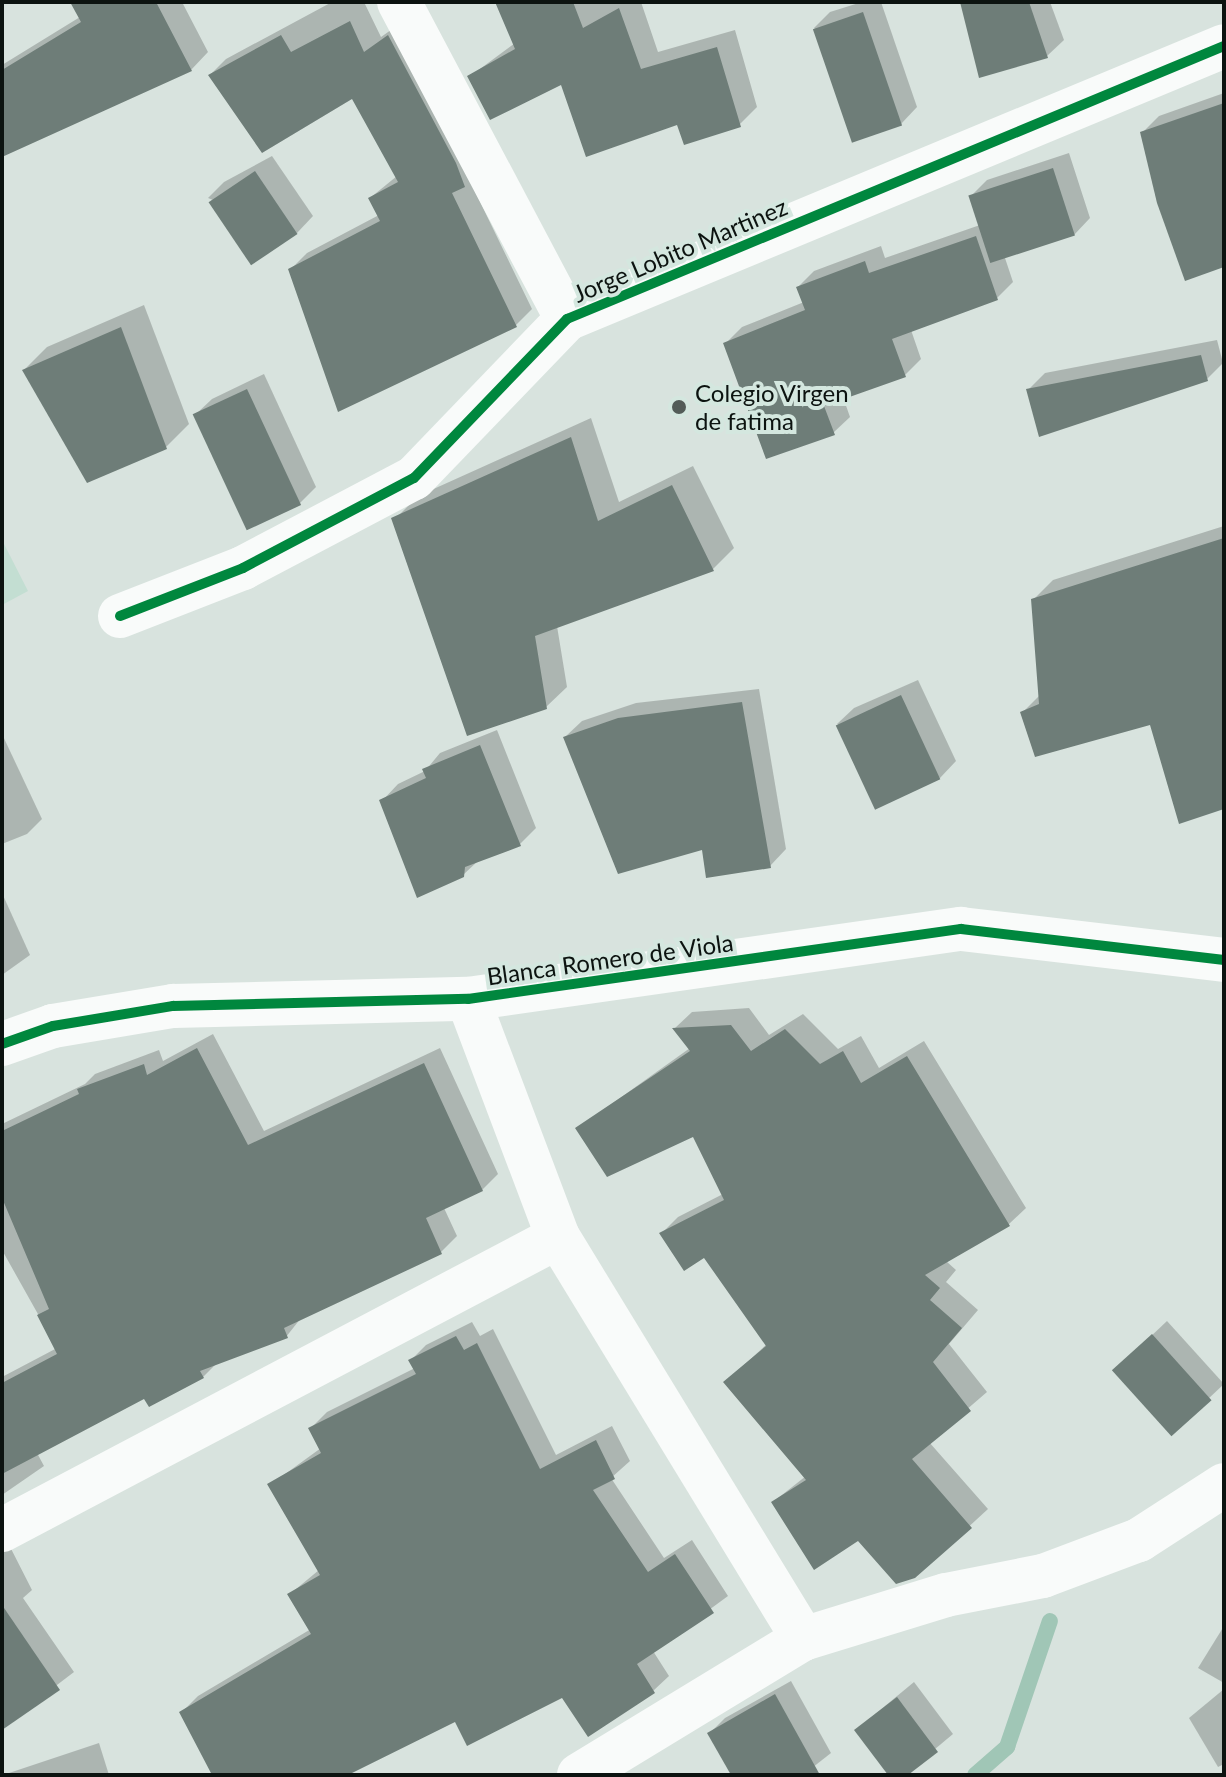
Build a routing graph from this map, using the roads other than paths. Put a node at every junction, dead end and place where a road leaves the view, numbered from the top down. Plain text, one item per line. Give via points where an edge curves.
1 (399, 2) edge
2 (1224, 46) edge
3 (567, 319) junction
4 (120, 616) dead end
5 (1224, 960) edge
6 (468, 999) junction
7 (2, 1044) edge
8 (558, 1237) junction
9 (1213, 1508) edge
10 (2, 1530) edge
11 (803, 1639) junction
12 (579, 1775) edge

1 - 3 street
2 - 3 street, Jorge Lobito Martinez
3 - 4 street, Jorge Lobito Martinez via 414,478 243,568
5 - 6 street, Blanca Romero de Viola via 961,929
6 - 7 street, Blanca Romero de Viola via 173,1006 53,1026
6 - 8 street
8 - 10 street
8 - 11 street
9 - 11 street via 1043,1576 946,1595
11 - 12 street

